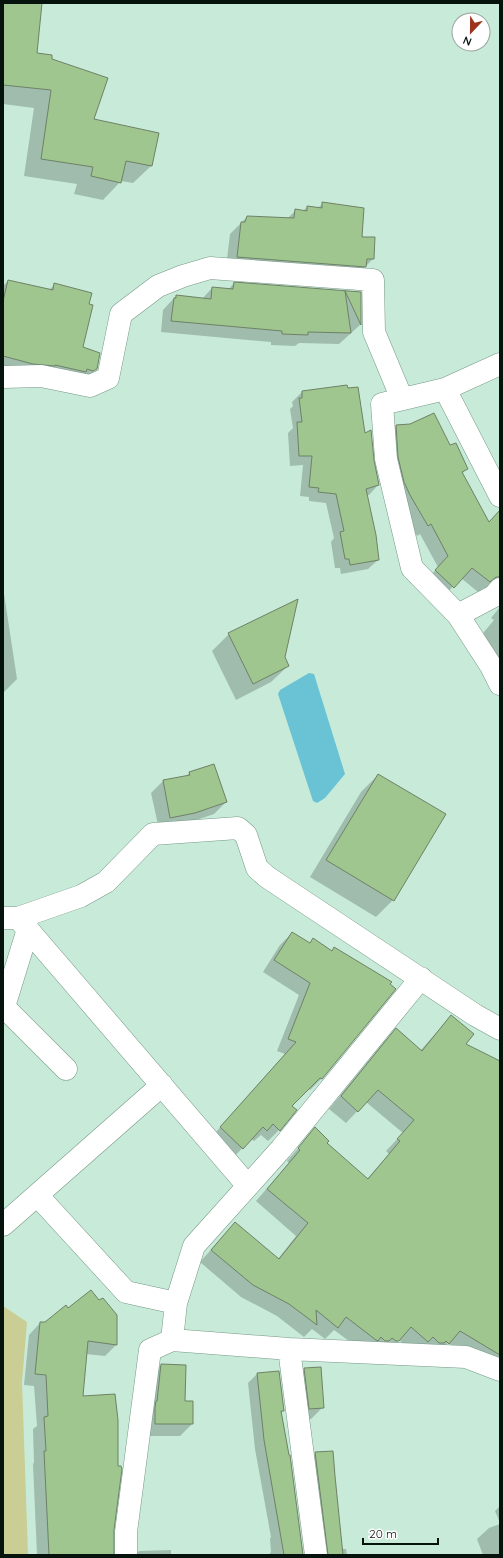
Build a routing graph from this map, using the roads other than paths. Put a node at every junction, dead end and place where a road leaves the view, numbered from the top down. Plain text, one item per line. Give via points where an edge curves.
1 (500, 364) edge
2 (3, 378) edge
3 (445, 389) junction
4 (402, 399) junction
5 (500, 496) edge
6 (500, 589) edge
7 (458, 615) junction
8 (500, 684) edge
9 (16, 922) edge
10 (421, 978) junction
11 (4, 1008) edge
12 (500, 1029) edge
13 (66, 1069) dead end
14 (162, 1085) junction
15 (248, 1186) junction
16 (37, 1195) junction
17 (3, 1225) edge
18 (176, 1303) junction
19 (172, 1340) junction
20 (289, 1349) junction
21 (500, 1370) edge
22 (126, 1555) edge
23 (316, 1555) edge

1 - 3 street
2 - 4 street via 41,376 90,386 108,378 121,314 158,286 210,268 373,280 374,332
3 - 4 street
3 - 5 street
4 - 7 street via 382,404 386,460 412,568
6 - 7 street via 494,596
7 - 8 street
9 - 10 street via 82,896 106,882 153,834 238,828 246,835 257,868 267,877
9 - 11 street
9 - 14 street
10 - 12 street
10 - 15 street
11 - 13 street
14 - 15 street
14 - 16 street
15 - 18 street via 194,1246
16 - 17 street
16 - 18 street via 126,1292
18 - 19 street
19 - 20 street
19 - 22 street via 150,1350 126,1532
20 - 21 street via 466,1357
20 - 23 street

